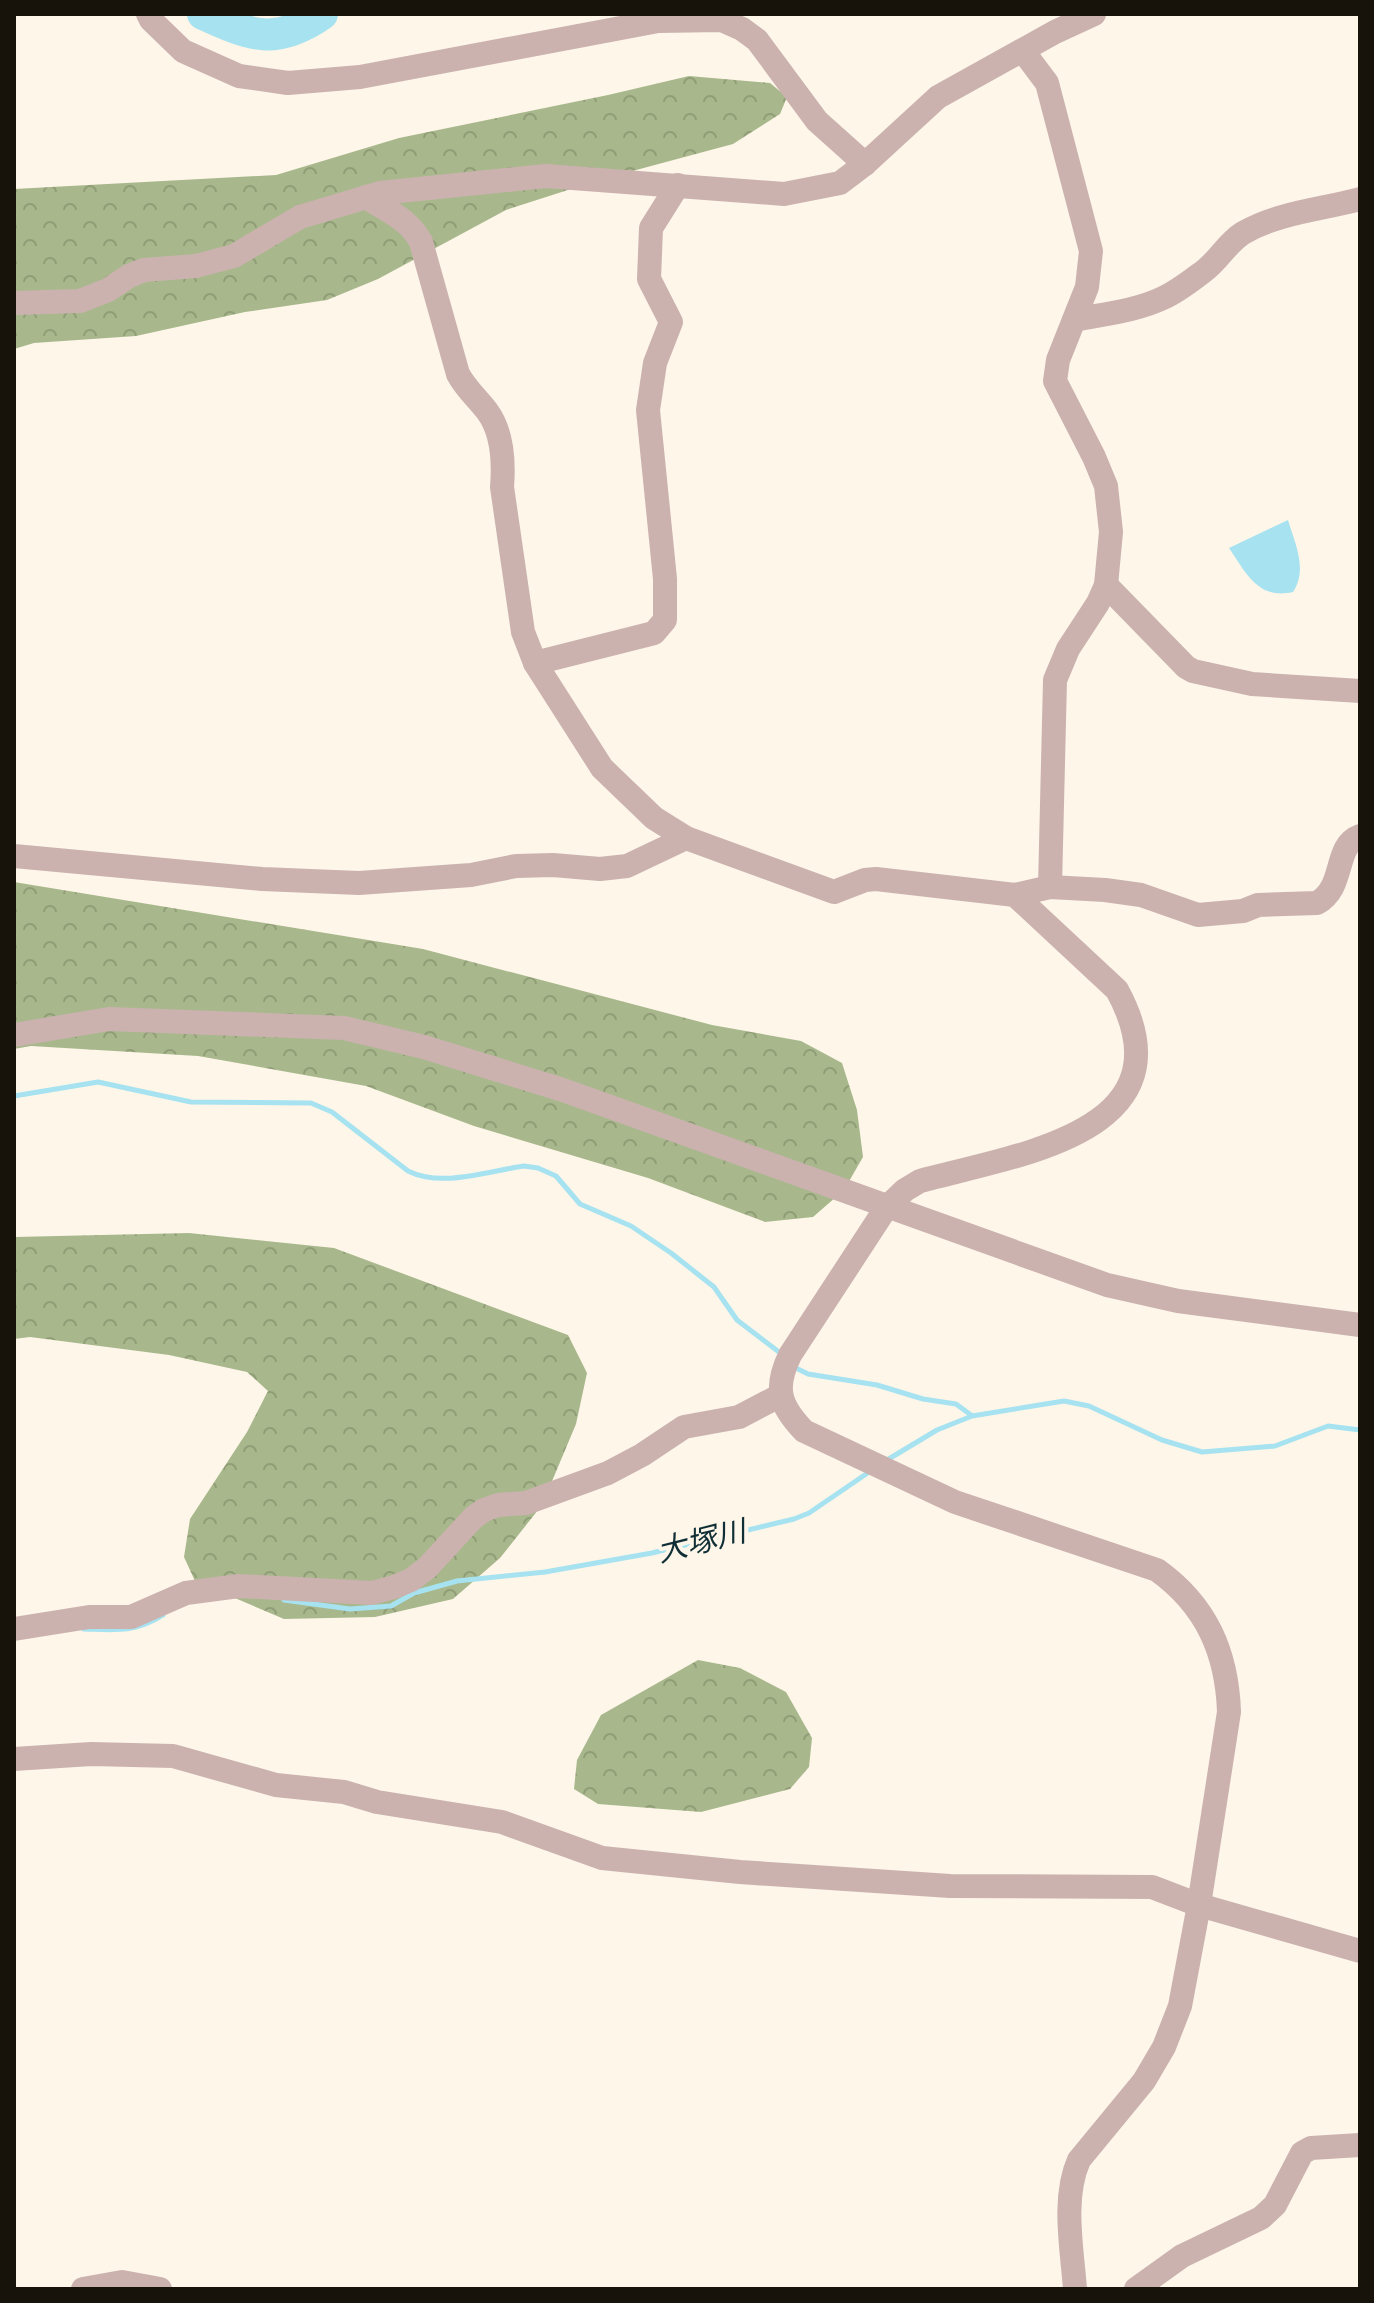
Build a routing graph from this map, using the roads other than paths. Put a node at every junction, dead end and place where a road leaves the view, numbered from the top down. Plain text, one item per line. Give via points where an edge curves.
1 (148, 14) edge
2 (1094, 14) edge
3 (1023, 51) junction
4 (865, 164) junction
5 (678, 185) junction
6 (366, 197) junction
7 (1360, 199) edge
8 (14, 303) edge
9 (1074, 320) junction
10 (1106, 585) junction
11 (535, 663) junction
12 (1360, 691) edge
13 (1360, 836) edge
14 (686, 838) junction
15 (14, 856) edge
16 (1050, 887) junction
17 (1015, 895) junction
18 (14, 1035) edge
19 (886, 1208) junction
20 (1360, 1325) edge
21 (781, 1395) junction
22 (14, 1629) edge
23 (14, 1759) edge
24 (1199, 1905) junction
25 (1360, 1951) edge
26 (1360, 2145) edge
27 (83, 2289) edge
28 (160, 2289) edge
29 (1075, 2289) edge
30 (1136, 2289) edge

1 - 4 street via 183,51 239,76 288,83 360,77 658,21 722,20 757,40 817,121
2 - 3 street
3 - 4 street via 938,97
3 - 9 street via 1047,83 1091,251 1087,287
4 - 5 street via 840,183 784,194
5 - 6 street via 546,176
5 - 11 street via 651,228 649,279 671,322 655,363 648,410 665,620 654,633
6 - 8 street via 300,217 234,256 196,266 144,270 80,301
6 - 11 street via 416,232 458,374 492,418 504,464 502,487 523,632
7 - 9 street via 1274,219 1243,233 1208,268 1164,298
9 - 10 street via 1055,381 1106,486 1111,532
10 - 12 street via 1193,671 1252,684
10 - 16 street via 1055,680
11 - 14 street via 602,768 654,818
13 - 16 street via 1346,847 1335,884 1317,903 1198,915 1141,895
14 - 15 street via 627,866 516,866 471,875 359,883
14 - 17 street via 834,892 876,879
16 - 17 street
17 - 19 street via 1117,990 1135,1034 1137,1055 1130,1084 1114,1108 1088,1130 1044,1148 920,1181
18 - 19 street via 109,1019 344,1028 563,1090
19 - 20 street via 1107,1285 1178,1301
19 - 21 street via 790,1355 781,1374
21 - 22 street via 739,1417 684,1427 608,1473 526,1503 484,1510 427,1568 394,1587 372,1593 239,1586 186,1593 131,1617 89,1617
21 - 24 street via 788,1414 804,1431 955,1502 1157,1570 1194,1604 1221,1653 1229,1712
23 - 24 street via 173,1756 276,1785 344,1792 502,1822 602,1858 950,1886 1152,1887
24 - 25 street
24 - 29 street via 1180,2006 1164,2047 1072,2175
26 - 30 street via 1302,2153 1275,2205 1261,2218 1182,2256
27 - 28 street via 122,2282

